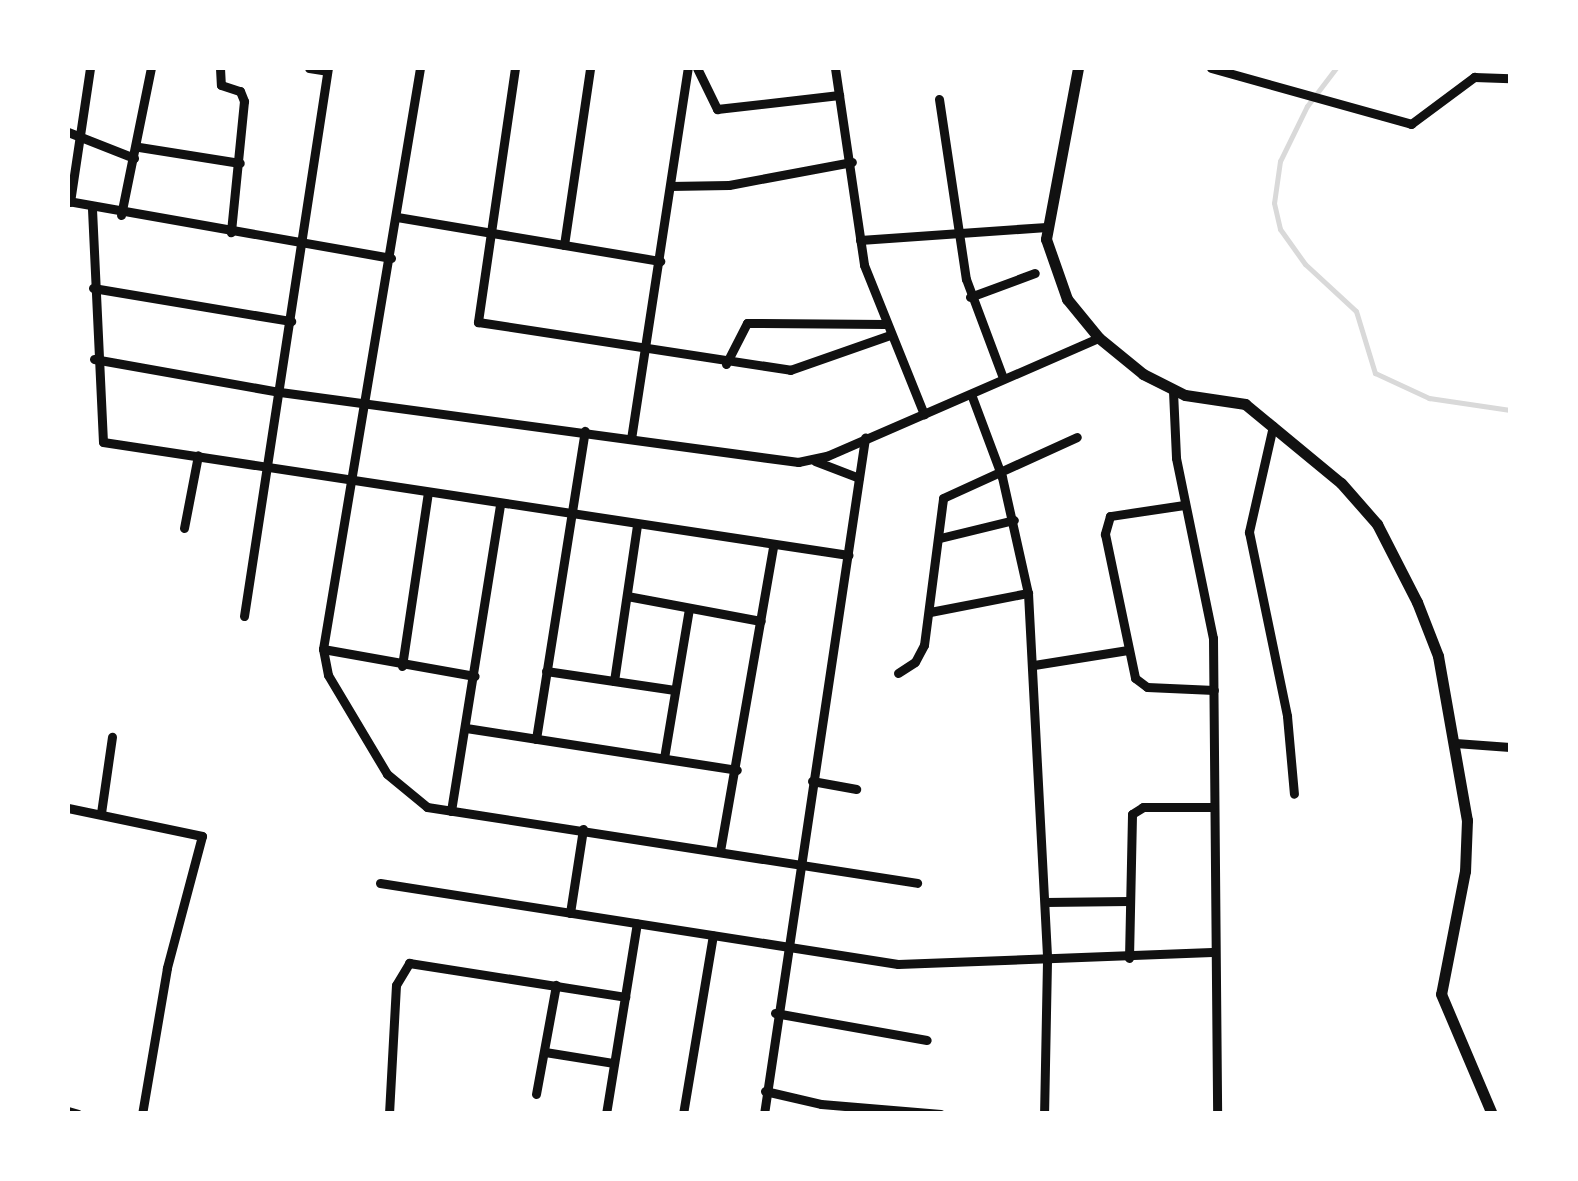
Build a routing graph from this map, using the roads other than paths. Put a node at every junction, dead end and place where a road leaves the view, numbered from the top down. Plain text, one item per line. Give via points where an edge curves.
1 (90, 68) edge
2 (151, 68) edge
3 (220, 68) edge
4 (309, 68) edge
5 (420, 68) edge
6 (515, 68) edge
7 (590, 68) edge
8 (688, 68) edge
9 (697, 68) edge
10 (835, 68) edge
11 (1078, 68) edge
12 (1210, 68) edge
13 (328, 69) edge
14 (1510, 78) edge
15 (839, 95) junction
16 (939, 100) dead end
17 (72, 135) edge
18 (139, 147) junction
19 (134, 158) junction
20 (852, 162) junction
21 (240, 163) junction
22 (670, 186) junction
23 (69, 202) edge
24 (92, 209) junction
25 (121, 215) junction
26 (397, 217) junction
27 (1048, 226) junction
28 (957, 230) junction
29 (232, 232) junction
30 (489, 233) junction
31 (860, 240) junction
32 (304, 245) junction
33 (564, 245) junction
34 (392, 258) junction
35 (660, 261) junction
36 (1035, 273) dead end
37 (94, 288) junction
38 (970, 297) junction
39 (291, 321) junction
40 (885, 324) junction
41 (890, 335) junction
42 (1098, 338) junction
43 (647, 351) junction
44 (94, 359) junction
45 (726, 364) junction
46 (1004, 378) junction
47 (1173, 390) junction
48 (280, 392) junction
49 (971, 394) junction
50 (362, 401) junction
51 (924, 414) junction
52 (1273, 426) junction
53 (586, 431) junction
54 (865, 438) junction
55 (1078, 438) dead end
56 (632, 440) junction
57 (198, 455) junction
58 (813, 460) junction
59 (269, 467) junction
60 (1002, 477) junction
61 (859, 478) junction
62 (347, 481) junction
63 (428, 492) junction
64 (500, 504) junction
65 (1184, 505) junction
66 (570, 515) junction
67 (1014, 520) junction
68 (637, 526) junction
69 (184, 528) dead end
70 (940, 538) junction
71 (773, 547) junction
72 (848, 555) junction
73 (1028, 593) junction
74 (627, 596) junction
75 (690, 608) junction
76 (930, 612) junction
77 (244, 616) dead end
78 (761, 621) junction
79 (323, 649) junction
80 (1128, 650) junction
81 (1034, 665) junction
82 (402, 666) junction
83 (546, 671) junction
84 (898, 673) dead end
85 (474, 676) junction
86 (614, 682) junction
87 (675, 690) junction
88 (1214, 690) junction
89 (466, 728) junction
90 (112, 737) dead end
91 (536, 739) junction
92 (1455, 743) junction
93 (1510, 747) edge
94 (664, 758) junction
95 (737, 770) junction
96 (812, 781) junction
97 (856, 789) dead end
98 (1294, 794) dead end
99 (1212, 807) junction
100 (68, 808) edge
101 (451, 811) junction
102 (100, 813) junction
103 (583, 829) junction
104 (720, 852) junction
105 (800, 863) junction
106 (917, 883) dead end
107 (380, 884) dead end
108 (1129, 901) junction
109 (1045, 902) junction
110 (570, 913) junction
111 (636, 923) junction
112 (713, 936) junction
113 (784, 947) junction
114 (1212, 952) junction
115 (1129, 958) junction
116 (1047, 961) junction
117 (556, 985) junction
118 (625, 997) junction
119 (775, 1014) junction
120 (928, 1040) dead end
121 (545, 1052) junction
122 (614, 1062) junction
123 (764, 1092) junction
124 (536, 1094) dead end
125 (821, 1109) edge
126 (68, 1111) edge
127 (894, 1113) edge
128 (78, 1114) edge
129 (142, 1114) edge
130 (389, 1114) edge
131 (606, 1114) edge
132 (683, 1114) edge
133 (764, 1114) edge
134 (941, 1114) edge
135 (1044, 1114) edge
136 (1217, 1114) edge
137 (1492, 1114) edge

1 - 17 street
2 - 18 street
3 - 21 street via 221,85 244,96
4 - 13 street
5 - 26 street
6 - 30 street
7 - 33 street
8 - 22 street
9 - 15 street via 717,108
10 - 15 street
11 - 27 street
12 - 14 street via 1411,124 1474,77
13 - 32 street
15 - 20 street
16 - 28 street
17 - 19 street
17 - 23 street
18 - 19 street
18 - 21 street
19 - 25 street
20 - 22 street via 729,185
20 - 31 street
21 - 29 street
22 - 35 street
23 - 24 street
24 - 25 street
24 - 37 street
25 - 29 street
26 - 30 street
26 - 34 street
27 - 28 street
27 - 42 street via 1058,284
28 - 31 street
28 - 38 street
29 - 32 street
30 - 33 street
30 - 43 street via 478,322
31 - 40 street
32 - 34 street
32 - 39 street
33 - 35 street
34 - 50 street
35 - 43 street
36 - 38 street
37 - 39 street
37 - 44 street
38 - 46 street
39 - 48 street
40 - 41 street
40 - 45 street via 748,323
41 - 45 street via 807,368
41 - 51 street
42 - 46 street
42 - 47 street
43 - 45 street
43 - 56 street
44 - 48 street
44 - 57 street via 98,434 105,442
46 - 49 street
47 - 52 street via 1237,402
47 - 65 street
48 - 50 street
48 - 59 street
49 - 51 street
49 - 60 street
50 - 53 street
50 - 62 street
51 - 54 street
52 - 92 street via 1350,491 1385,539 1438,656
52 - 98 street via 1249,532 1287,716
53 - 56 street
53 - 66 street
54 - 58 street
54 - 61 street
55 - 60 street
56 - 58 street via 780,462
57 - 59 street
57 - 69 street
58 - 61 street
59 - 62 street
59 - 77 street
60 - 67 street
60 - 70 street via 943,498
61 - 72 street
62 - 63 street
62 - 79 street
63 - 64 street
63 - 82 street
64 - 66 street
64 - 85 street
65 - 80 street via 1120,512 1104,524
65 - 88 street via 1209,609
66 - 68 street
66 - 83 street
67 - 70 street
67 - 73 street
68 - 71 street
68 - 74 street
70 - 76 street
71 - 72 street
71 - 78 street
72 - 96 street
73 - 76 street
73 - 81 street
74 - 75 street
74 - 86 street
75 - 78 street
75 - 87 street
76 - 84 street via 924,646
78 - 95 street
79 - 82 street
79 - 101 street via 328,674 387,774 413,800
80 - 81 street
80 - 88 street via 1142,686
81 - 109 street
82 - 85 street
83 - 86 street
83 - 91 street
85 - 89 street
86 - 87 street
87 - 94 street
88 - 99 street
89 - 91 street
89 - 101 street
90 - 102 street
91 - 94 street
92 - 93 street
92 - 137 street via 1467,841 1441,994
94 - 95 street
95 - 104 street
96 - 97 street
96 - 105 street
99 - 108 street via 1134,811
99 - 114 street
100 - 102 street
101 - 103 street
102 - 129 street via 197,833 203,843 167,968
103 - 104 street
103 - 110 street
104 - 105 street
105 - 106 street
105 - 113 street
107 - 110 street
108 - 109 street
108 - 115 street
109 - 116 street
110 - 111 street
111 - 112 street
111 - 118 street
112 - 113 street
112 - 132 street
113 - 116 street via 898,964
113 - 119 street
114 - 115 street
114 - 136 street
115 - 116 street
116 - 135 street
117 - 118 street
117 - 121 street
117 - 130 street via 432,963 403,967 396,985
118 - 122 street
119 - 120 street
119 - 123 street
121 - 122 street
121 - 124 street
122 - 131 street
123 - 125 street
123 - 133 street
125 - 127 street
126 - 128 street
127 - 134 street

